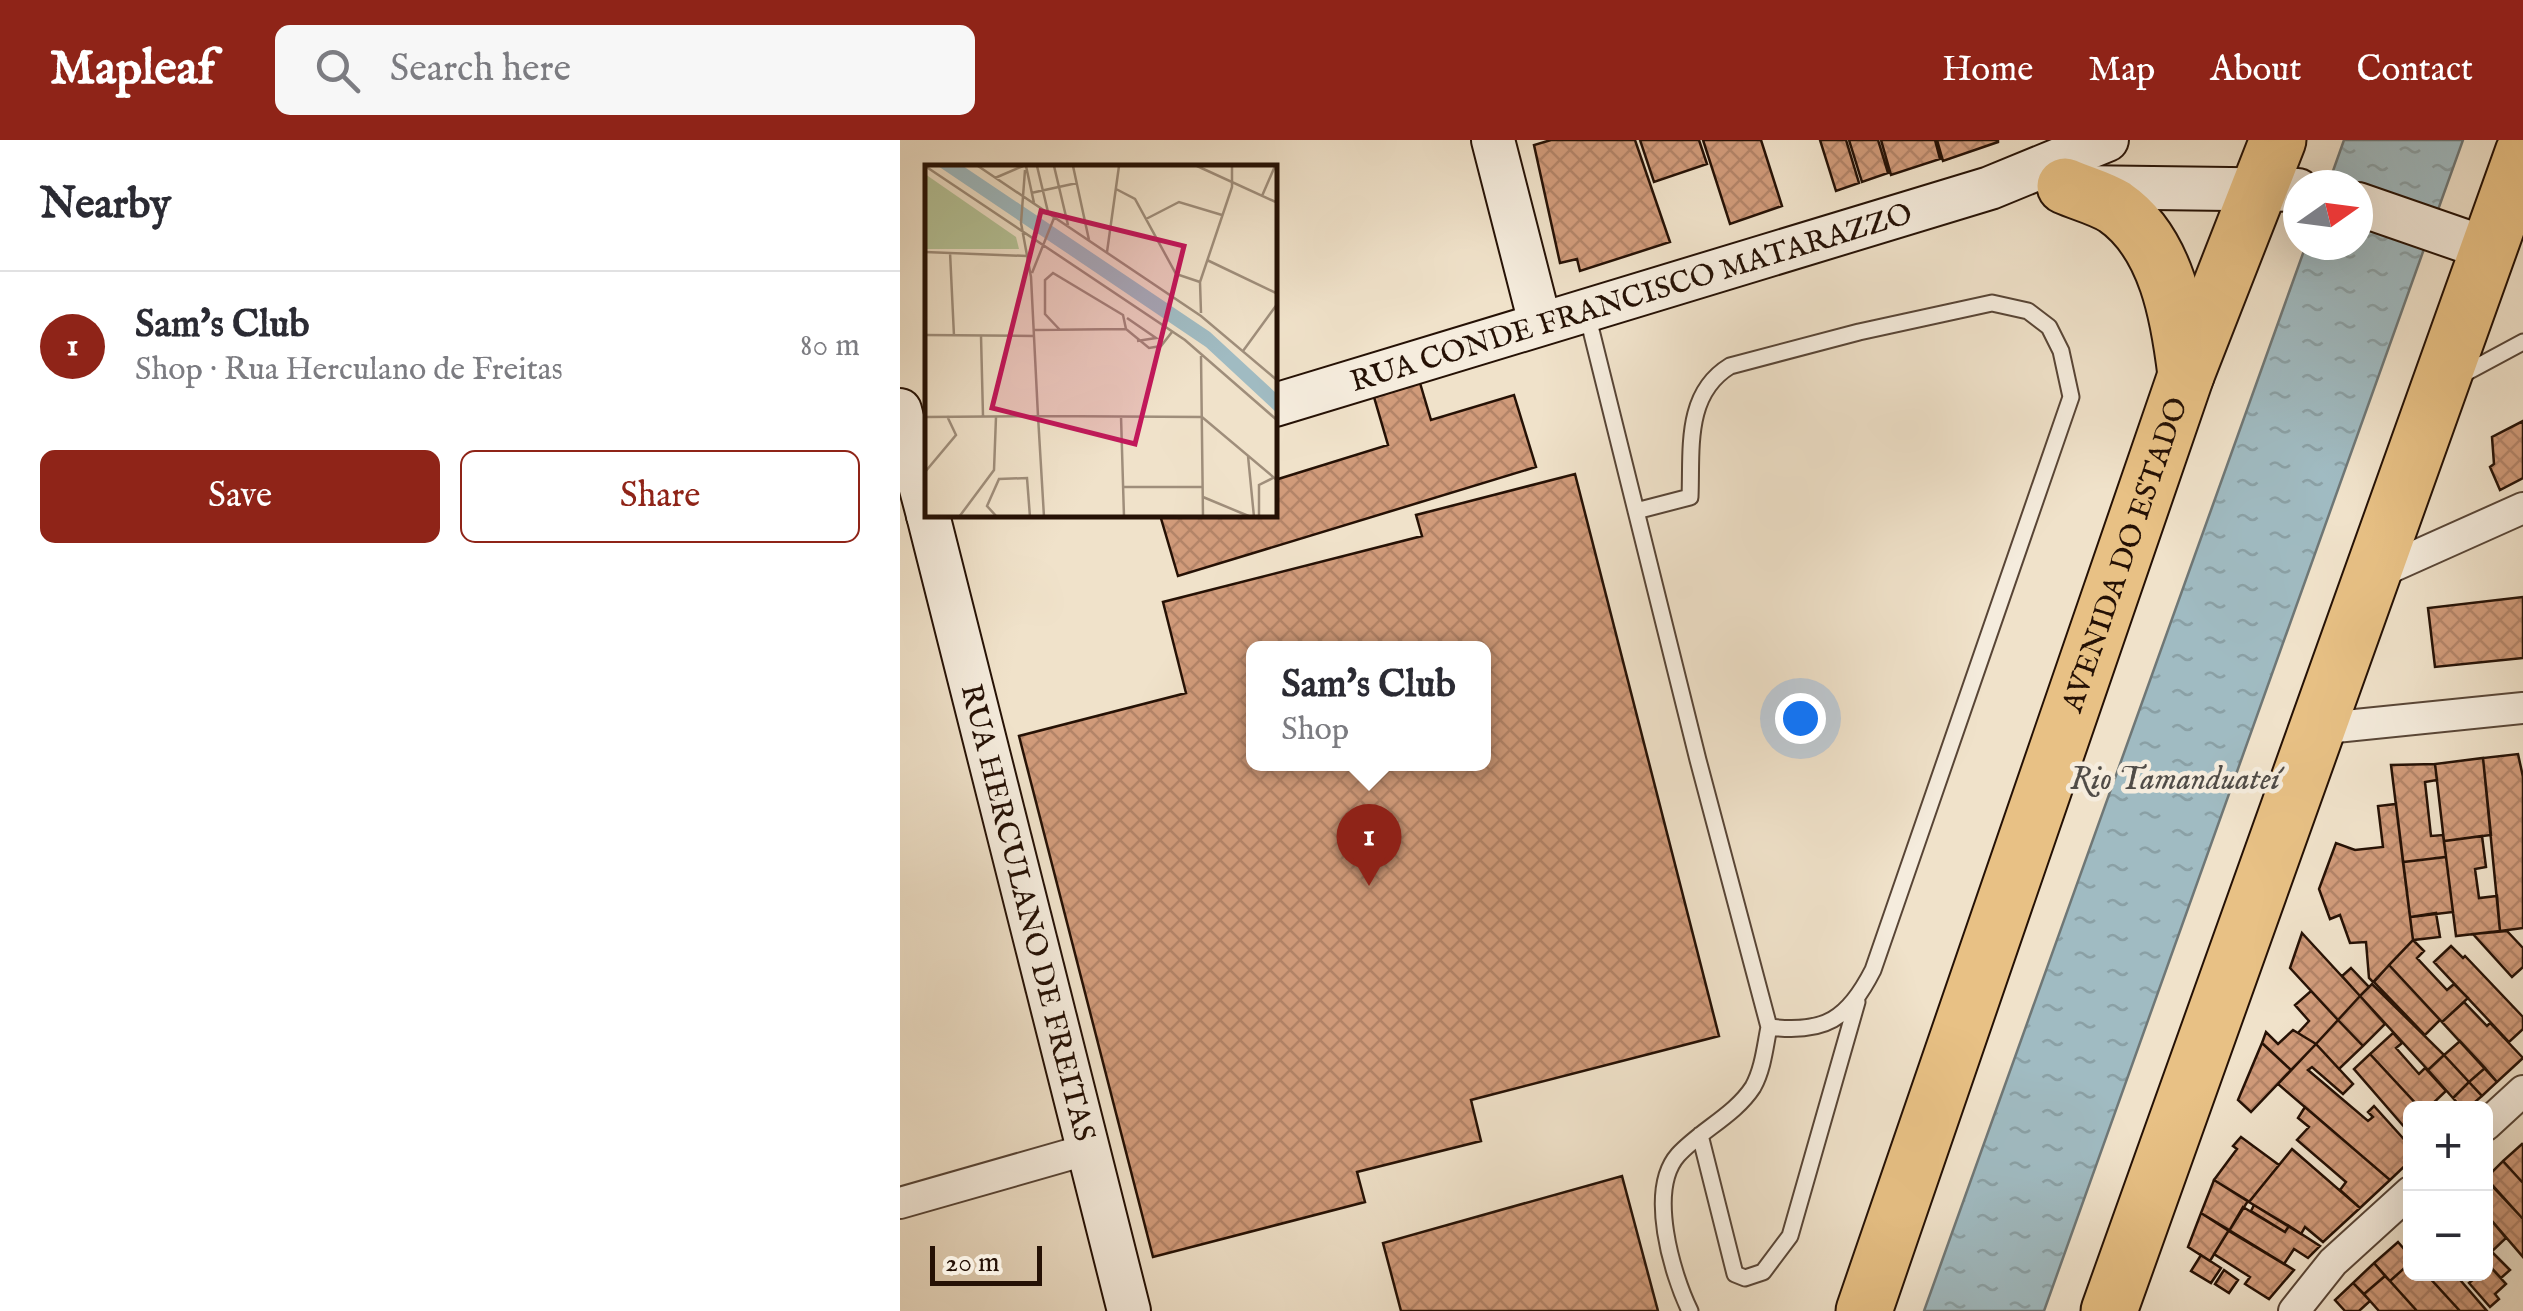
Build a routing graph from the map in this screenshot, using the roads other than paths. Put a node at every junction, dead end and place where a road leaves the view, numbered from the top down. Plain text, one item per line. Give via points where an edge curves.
1 (1494, 140) edge
2 (2107, 140) edge
3 (2523, 153) edge
4 (2278, 173) edge
5 (2065, 186) junction
6 (1990, 188) junction
7 (2373, 206) edge
8 (2488, 222) edge
9 (1586, 310) junction
10 (1540, 323) junction
11 (2523, 342) edge
12 (2186, 375) junction
13 (2441, 386) junction
14 (1278, 404) edge
15 (900, 410) edge
16 (925, 506) edge
17 (2523, 508) edge
18 (1636, 511) junction
19 (925, 515) edge
20 (928, 518) edge
21 (900, 523) edge
22 (2370, 576) junction
23 (2523, 708) edge
24 (2316, 729) junction
25 (1858, 1000) junction
26 (1769, 1027) junction
27 (2523, 1091) edge
28 (2493, 1118) edge
29 (1700, 1135) junction
30 (1089, 1148) junction
31 (2403, 1198) edge
32 (900, 1202) edge
33 (1129, 1311) edge
34 (1690, 1311) edge
35 (1864, 1311) edge
36 (2110, 1311) edge
37 (2294, 1311) edge

1 - 10 main road
2 - 6 main road, RUA CONDE FRANCISCO MATARAZZO
3 - 8 highway
4 - 5 main road, RUA CONDE FRANCISCO MATARAZZO
4 - 12 highway, AVENIDA DO ESTADO
5 - 6 main road, RUA CONDE FRANCISCO MATARAZZO
5 - 12 highway via 2113,206 2153,249
6 - 9 main road, RUA CONDE FRANCISCO MATARAZZO
7 - 8 main road
8 - 13 highway
9 - 10 main road, RUA CONDE FRANCISCO MATARAZZO
9 - 18 lane
10 - 14 main road, RUA CONDE FRANCISCO MATARAZZO
11 - 13 lane
12 - 35 highway, AVENIDA DO ESTADO
13 - 22 highway
15 - 16 main road, RUA HERCULANO DE FREITAS
17 - 22 street
18 - 25 lane via 1690,497 1695,412 1702,390 1730,366 1992,303 2028,311 2049,327 2061,351 2071,398 2066,414
18 - 26 lane
19 - 21 main road
20 - 30 main road, RUA HERCULANO DE FREITAS
22 - 24 highway
23 - 24 street
24 - 36 highway
25 - 26 lane via 1816,1026
25 - 29 lane via 1790,1236 1763,1272 1735,1274
26 - 29 lane via 1753,1086
27 - 28 street
29 - 34 lane via 1675,1158 1664,1189 1665,1236
30 - 32 street
30 - 33 main road, RUA HERCULANO DE FREITAS
31 - 37 street via 2333,1262

